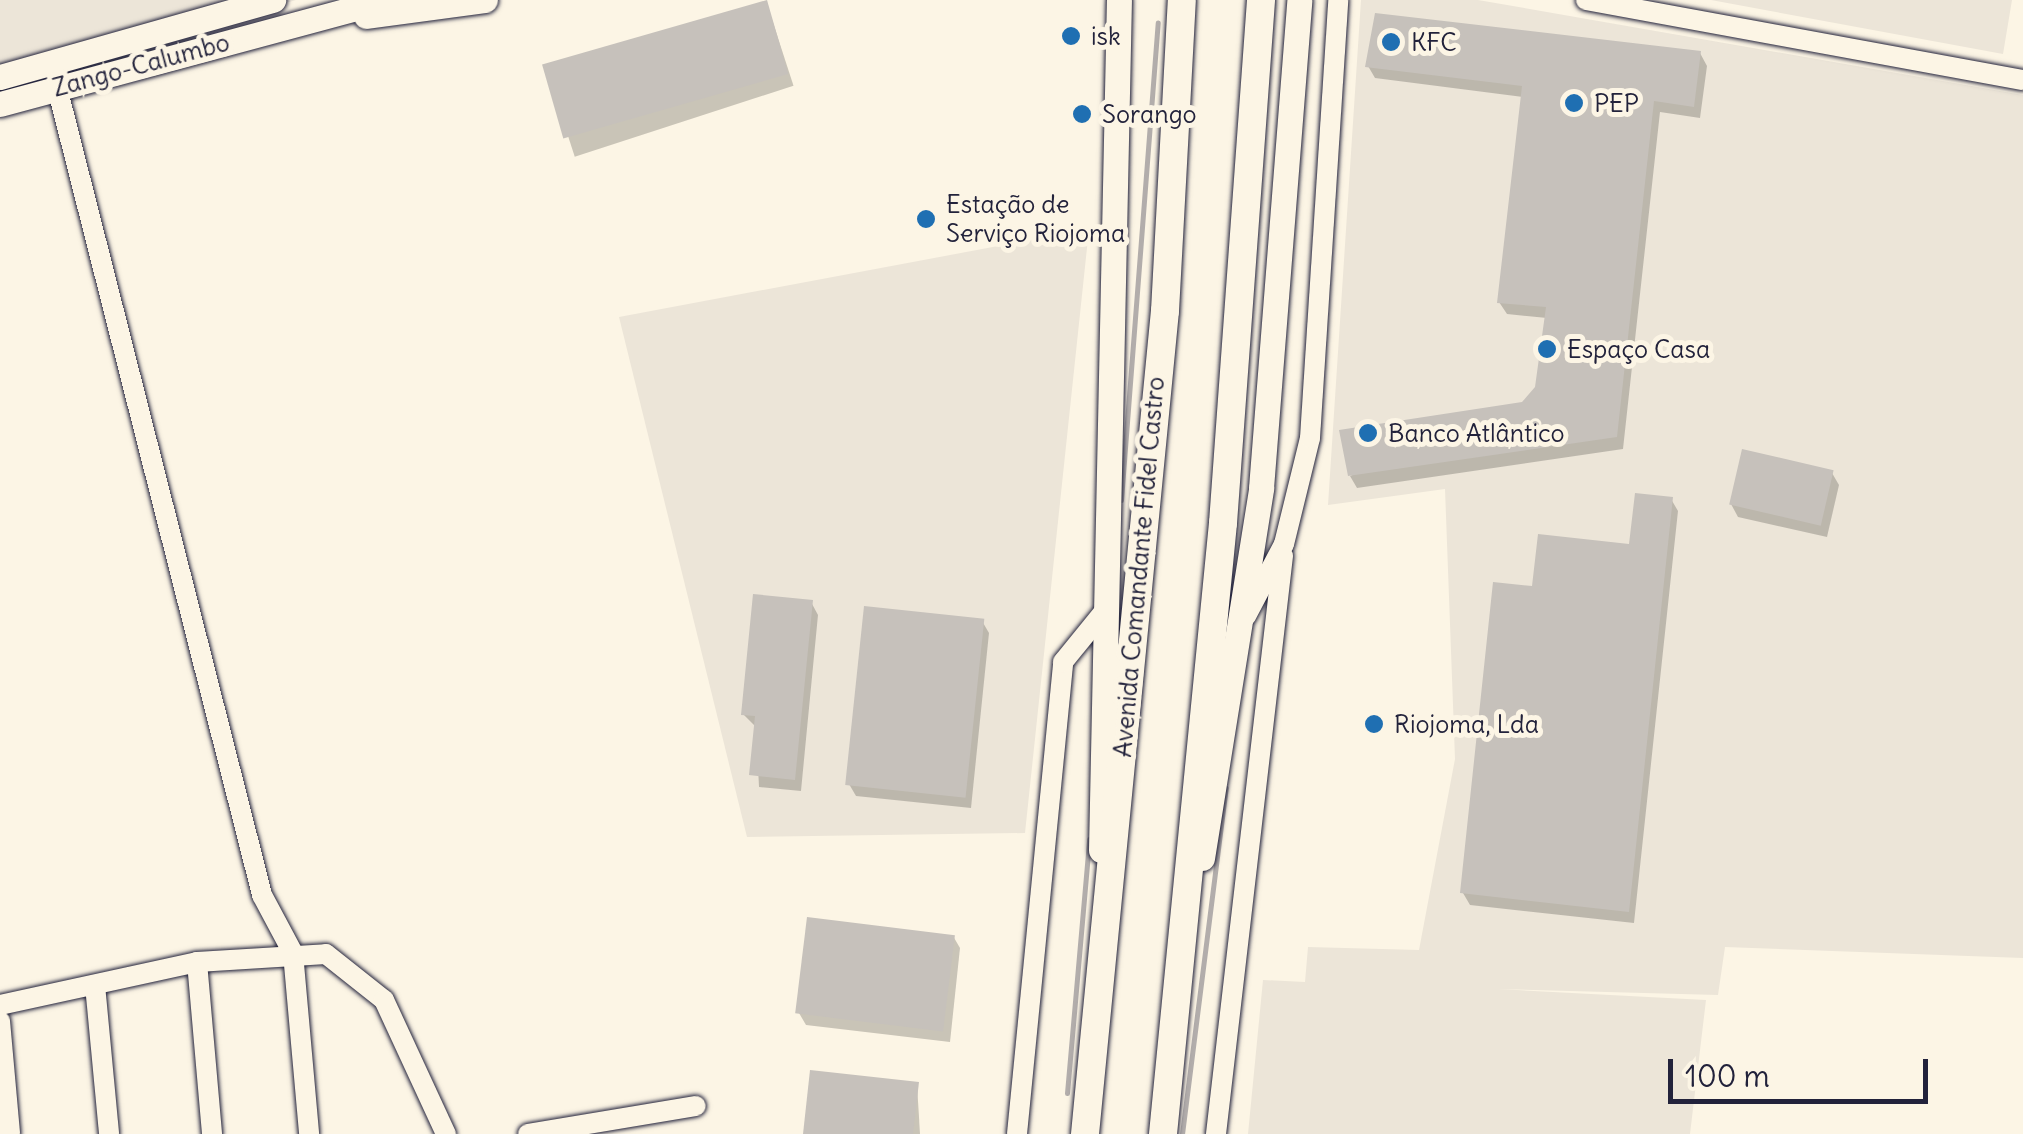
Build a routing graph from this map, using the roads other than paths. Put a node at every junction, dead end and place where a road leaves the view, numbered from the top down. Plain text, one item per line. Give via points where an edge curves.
1 (273, 0) edge
2 (385, 0) edge
3 (485, 0) edge
4 (1117, 0) edge
5 (1182, 0) edge
6 (1261, 0) edge
7 (1299, 0) edge
8 (1338, 0) edge
9 (1586, 0) edge
10 (282, 28) junction
11 (0, 76) edge
12 (2023, 80) edge
13 (57, 88) junction
14 (0, 104) edge
15 (1284, 544) junction
16 (1106, 609) junction
17 (1246, 616) junction
18 (293, 952) junction
19 (197, 962) junction
20 (95, 985) junction
21 (0, 1005) edge
22 (0, 1021) edge
23 (1097, 1022) junction
24 (1174, 1026) junction
25 (696, 1106) dead end
26 (10, 1134) edge
27 (109, 1134) edge
28 (212, 1134) edge
29 (309, 1134) edge
30 (446, 1134) edge
31 (528, 1134) edge
32 (1017, 1134) edge
33 (1085, 1134) edge
34 (1163, 1134) edge
35 (1216, 1134) edge

1 - 11 main road, Zango-Calumbo
2 - 10 main road
3 - 10 main road
4 - 16 main road
5 - 23 highway, Avenida Comandante Fidel Castro via 1168,272
6 - 24 highway
7 - 17 main road via 1286,236
8 - 15 street via 1310,438
9 - 12 street
10 - 13 main road, Zango-Calumbo
13 - 14 main road, Zango-Calumbo
13 - 18 street via 262,895
15 - 17 street
15 - 35 street
16 - 23 main road
16 - 32 street via 1063,662
17 - 24 main road
18 - 19 street
18 - 29 street
18 - 30 street via 326,954 384,1000
19 - 20 street
19 - 28 street
20 - 21 street
20 - 27 street
22 - 26 street
23 - 33 highway, Avenida Comandante Fidel Castro
24 - 34 highway
25 - 31 street

